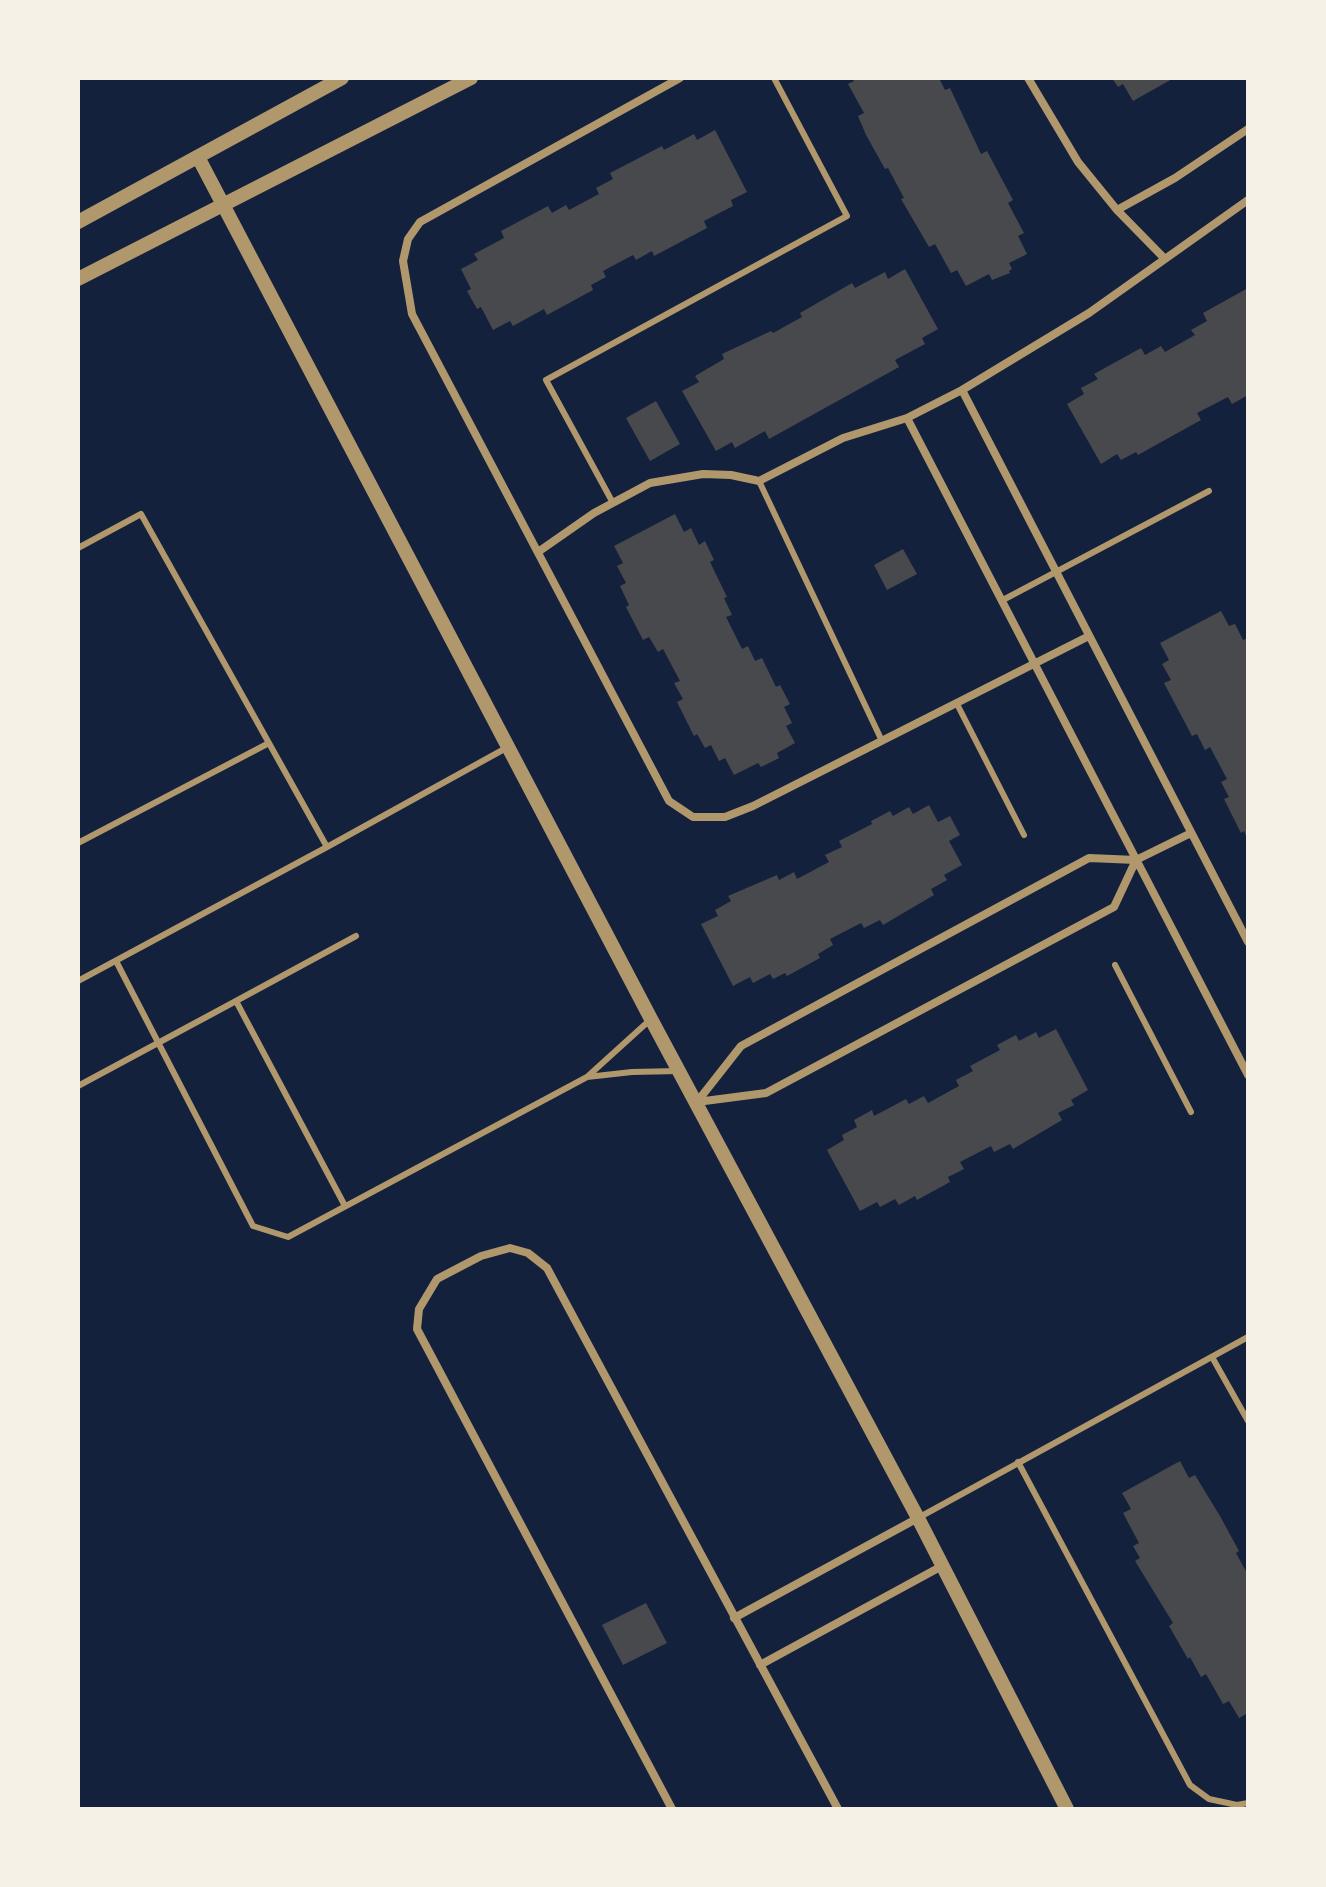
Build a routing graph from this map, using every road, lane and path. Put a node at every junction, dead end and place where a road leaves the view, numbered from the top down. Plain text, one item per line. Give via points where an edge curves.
1 (342, 78) edge
2 (471, 78) edge
3 (680, 78) edge
4 (774, 78) edge
5 (1028, 78) edge
6 (1248, 129) edge
7 (198, 157) junction
8 (1248, 200) edge
9 (223, 205) junction
10 (1117, 210) junction
11 (78, 222) edge
12 (1164, 258) junction
13 (78, 279) edge
14 (962, 390) junction
15 (907, 418) junction
16 (759, 481) junction
17 (1209, 491) dead end
18 (613, 503) junction
19 (78, 548) edge
20 (538, 552) junction
21 (1056, 572) junction
22 (1001, 601) junction
23 (1089, 636) junction
24 (1035, 665) junction
25 (957, 704) junction
26 (882, 741) junction
27 (269, 743) junction
28 (509, 747) junction
29 (1191, 833) junction
30 (1024, 835) dead end
31 (78, 843) edge
32 (327, 847) junction
33 (1136, 860) junction
34 (356, 936) dead end
35 (1248, 942) edge
36 (116, 961) junction
37 (1115, 965) dead end
38 (78, 981) edge
39 (236, 1001) junction
40 (651, 1019) junction
41 (158, 1042) junction
42 (680, 1071) junction
43 (1248, 1075) edge
44 (587, 1077) junction
45 (78, 1086) edge
46 (697, 1102) junction
47 (1191, 1112) dead end
48 (345, 1206) junction
49 (1248, 1337) edge
50 (1212, 1357) junction
51 (1248, 1421) edge
52 (1018, 1462) junction
53 (918, 1518) junction
54 (942, 1566) junction
55 (734, 1618) junction
56 (760, 1665) junction
57 (1248, 1803) edge
58 (672, 1809) edge
59 (838, 1809) edge
60 (1067, 1809) edge

1 - 7 street
2 - 9 street
3 - 20 street via 420,222 408,239 403,261 412,314
4 - 18 lane via 847,216 546,380
5 - 10 street via 1078,162
6 - 10 street
7 - 9 street
7 - 11 street
8 - 12 street
9 - 13 street
9 - 28 street
10 - 12 street
12 - 14 street via 1089,313
14 - 15 street
14 - 21 street
15 - 16 street via 843,438
15 - 22 street
16 - 18 street via 703,474 650,483
16 - 26 lane
17 - 21 lane
18 - 20 street
19 - 27 lane via 141,514
20 - 26 street via 669,801 693,817 725,817 753,806
21 - 22 lane
21 - 23 street
22 - 24 street
23 - 24 street
23 - 29 street
24 - 25 street
24 - 33 street
25 - 26 street
25 - 30 lane
27 - 31 lane
27 - 32 lane
28 - 32 lane
28 - 40 street
29 - 33 street
29 - 35 street
32 - 36 lane
33 - 43 street
33 - 46 street via 1089,858 741,1046
33 - 46 street via 1114,907 766,1093
34 - 39 lane
36 - 38 lane
36 - 41 lane
37 - 47 lane
39 - 41 lane
39 - 48 lane
40 - 42 street
40 - 44 lane
41 - 45 lane
41 - 48 lane via 253,1226 288,1237
42 - 44 lane
42 - 46 street
44 - 48 lane
46 - 53 street
49 - 50 lane
50 - 51 lane
50 - 52 lane
52 - 53 lane
52 - 57 lane via 1190,1785 1209,1799
53 - 54 street
53 - 55 street
54 - 56 street
54 - 60 street
55 - 56 street
55 - 58 street via 547,1268 528,1253 510,1248 437,1279 419,1309 417,1329
56 - 59 street

